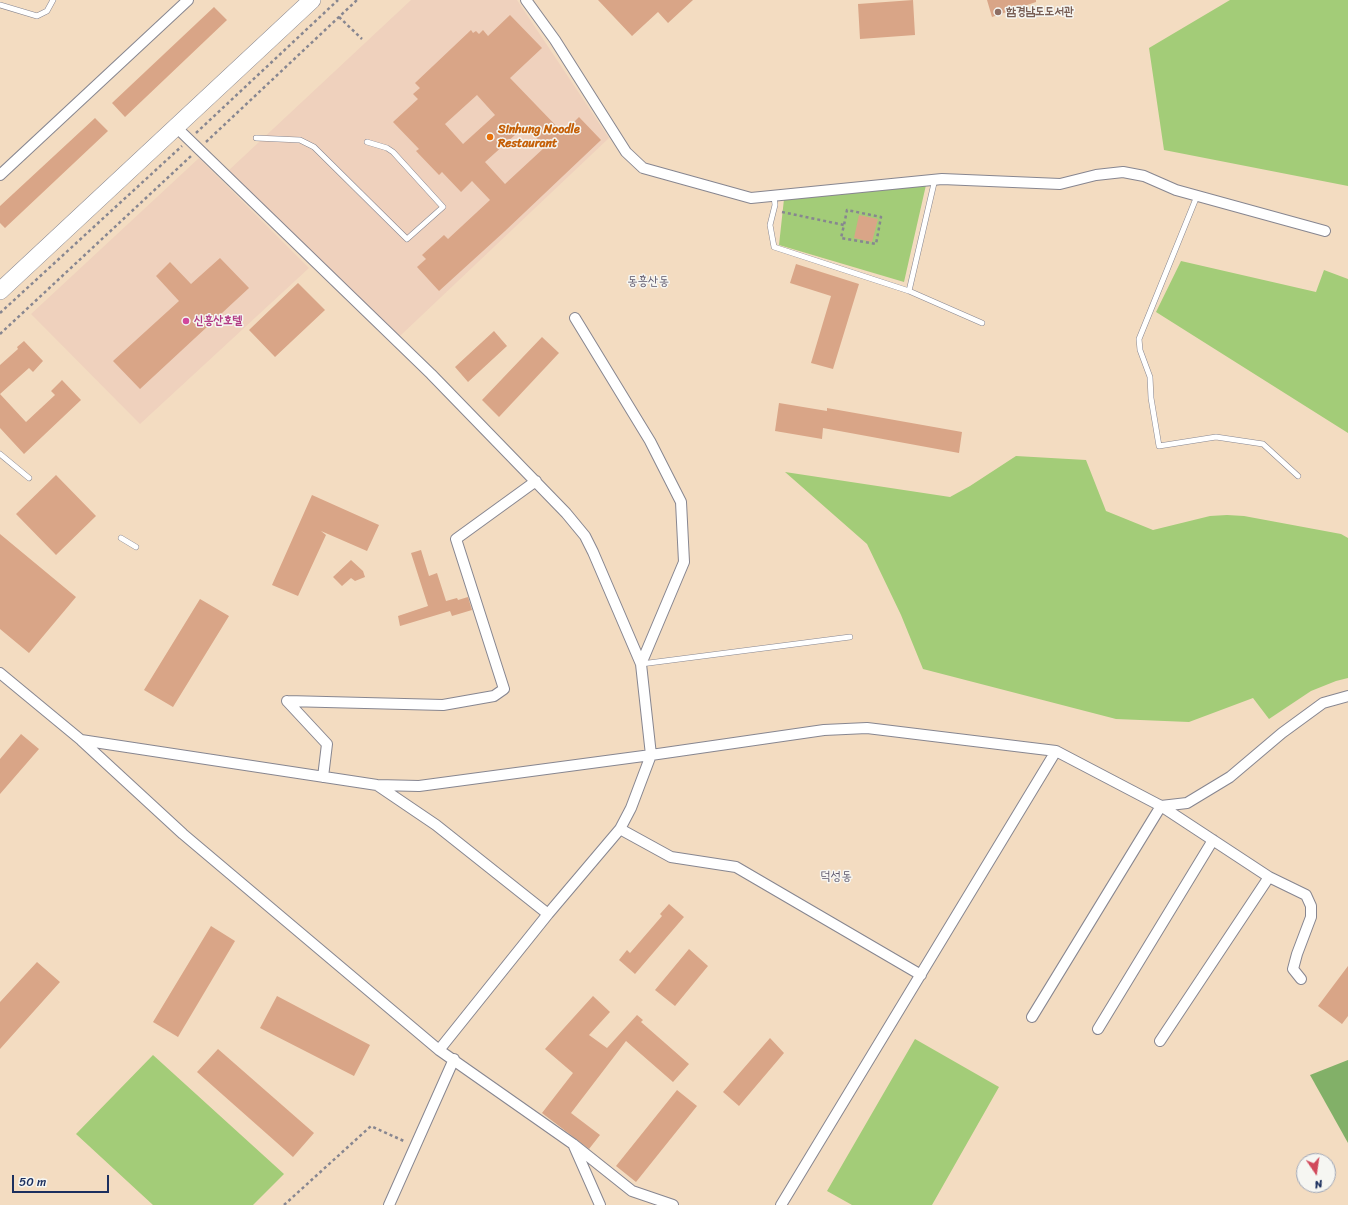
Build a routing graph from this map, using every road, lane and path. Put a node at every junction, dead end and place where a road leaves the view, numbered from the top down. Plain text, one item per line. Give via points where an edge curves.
1 (54, 0) edge
2 (188, 0) edge
3 (312, 0) edge
4 (338, 0) edge
5 (357, 0) edge
6 (526, 0) edge
7 (0, 5) edge
8 (339, 17) junction
9 (362, 39) dead end
10 (176, 127) junction
11 (256, 138) dead end
12 (189, 140) junction
13 (367, 142) dead end
14 (199, 149) junction
15 (0, 175) edge
16 (935, 179) junction
17 (774, 196) junction
18 (1197, 196) junction
19 (774, 211) junction
20 (844, 225) junction
21 (1325, 231) dead end
22 (0, 291) edge
23 (909, 291) junction
24 (0, 313) edge
25 (575, 318) dead end
26 (982, 323) dead end
27 (0, 334) edge
28 (0, 454) edge
29 (1298, 476) dead end
30 (29, 478) dead end
31 (536, 481) junction
32 (121, 538) dead end
33 (136, 548) dead end
34 (850, 637) dead end
35 (641, 664) junction
36 (0, 673) edge
37 (1348, 696) edge
38 (81, 740) junction
39 (1056, 751) junction
40 (651, 755) junction
41 (323, 777) junction
42 (377, 785) junction
43 (1162, 806) junction
44 (620, 829) junction
45 (1213, 840) junction
46 (1269, 877) junction
47 (548, 914) junction
48 (921, 975) junction
49 (1301, 978) dead end
50 (1032, 1017) dead end
51 (1098, 1029) dead end
52 (1160, 1041) dead end
53 (439, 1050) junction
54 (454, 1059) junction
55 (573, 1144) junction
56 (415, 1146) junction
57 (284, 1205) edge
58 (389, 1205) edge
59 (600, 1205) edge
60 (672, 1205) edge
61 (781, 1205) edge

1 - 7 lane via 46,11 37,16
2 - 15 street
3 - 10 highway
4 - 12 path
5 - 8 path
6 - 17 street via 555,40 626,152 643,168 751,198
8 - 9 path
8 - 14 path
10 - 12 street
10 - 22 highway
11 - 13 lane via 300,140 314,147 406,239 443,207 393,152
12 - 14 street
12 - 24 path
14 - 27 path
14 - 31 street via 431,374
16 - 17 street
16 - 18 street via 1060,184 1096,175 1123,172 1144,176
16 - 23 lane
17 - 19 lane
18 - 21 street
18 - 29 lane via 1139,339 1140,350 1150,377 1159,446 1216,437 1264,444
19 - 20 path
19 - 23 lane via 770,225 774,248
20 - 20 path via 847,210 881,217 876,244 841,238
23 - 26 lane
25 - 35 street via 650,441 681,502 684,562
28 - 30 lane
31 - 35 street via 571,518 588,541
31 - 41 street via 456,539 504,689 494,696 443,705 287,701 327,744
32 - 33 lane
34 - 35 lane
35 - 40 street
36 - 38 street
37 - 43 street via 1323,703 1282,733 1230,777 1187,803
38 - 41 street
38 - 53 street via 183,834
39 - 40 street via 867,728 847,728
39 - 43 street
39 - 48 street
40 - 42 street via 419,786
40 - 44 street via 631,808
41 - 42 street
42 - 47 street via 436,826
43 - 45 street
43 - 50 street
44 - 47 street
44 - 48 street via 671,858 736,867
45 - 46 street
45 - 51 street
46 - 49 street via 1306,896 1311,906 1311,917 1293,969
46 - 52 street
47 - 53 street
48 - 61 street
53 - 54 street
54 - 55 street
54 - 56 street
55 - 59 street
55 - 60 street via 632,1191
56 - 57 path via 371,1126
56 - 58 street

